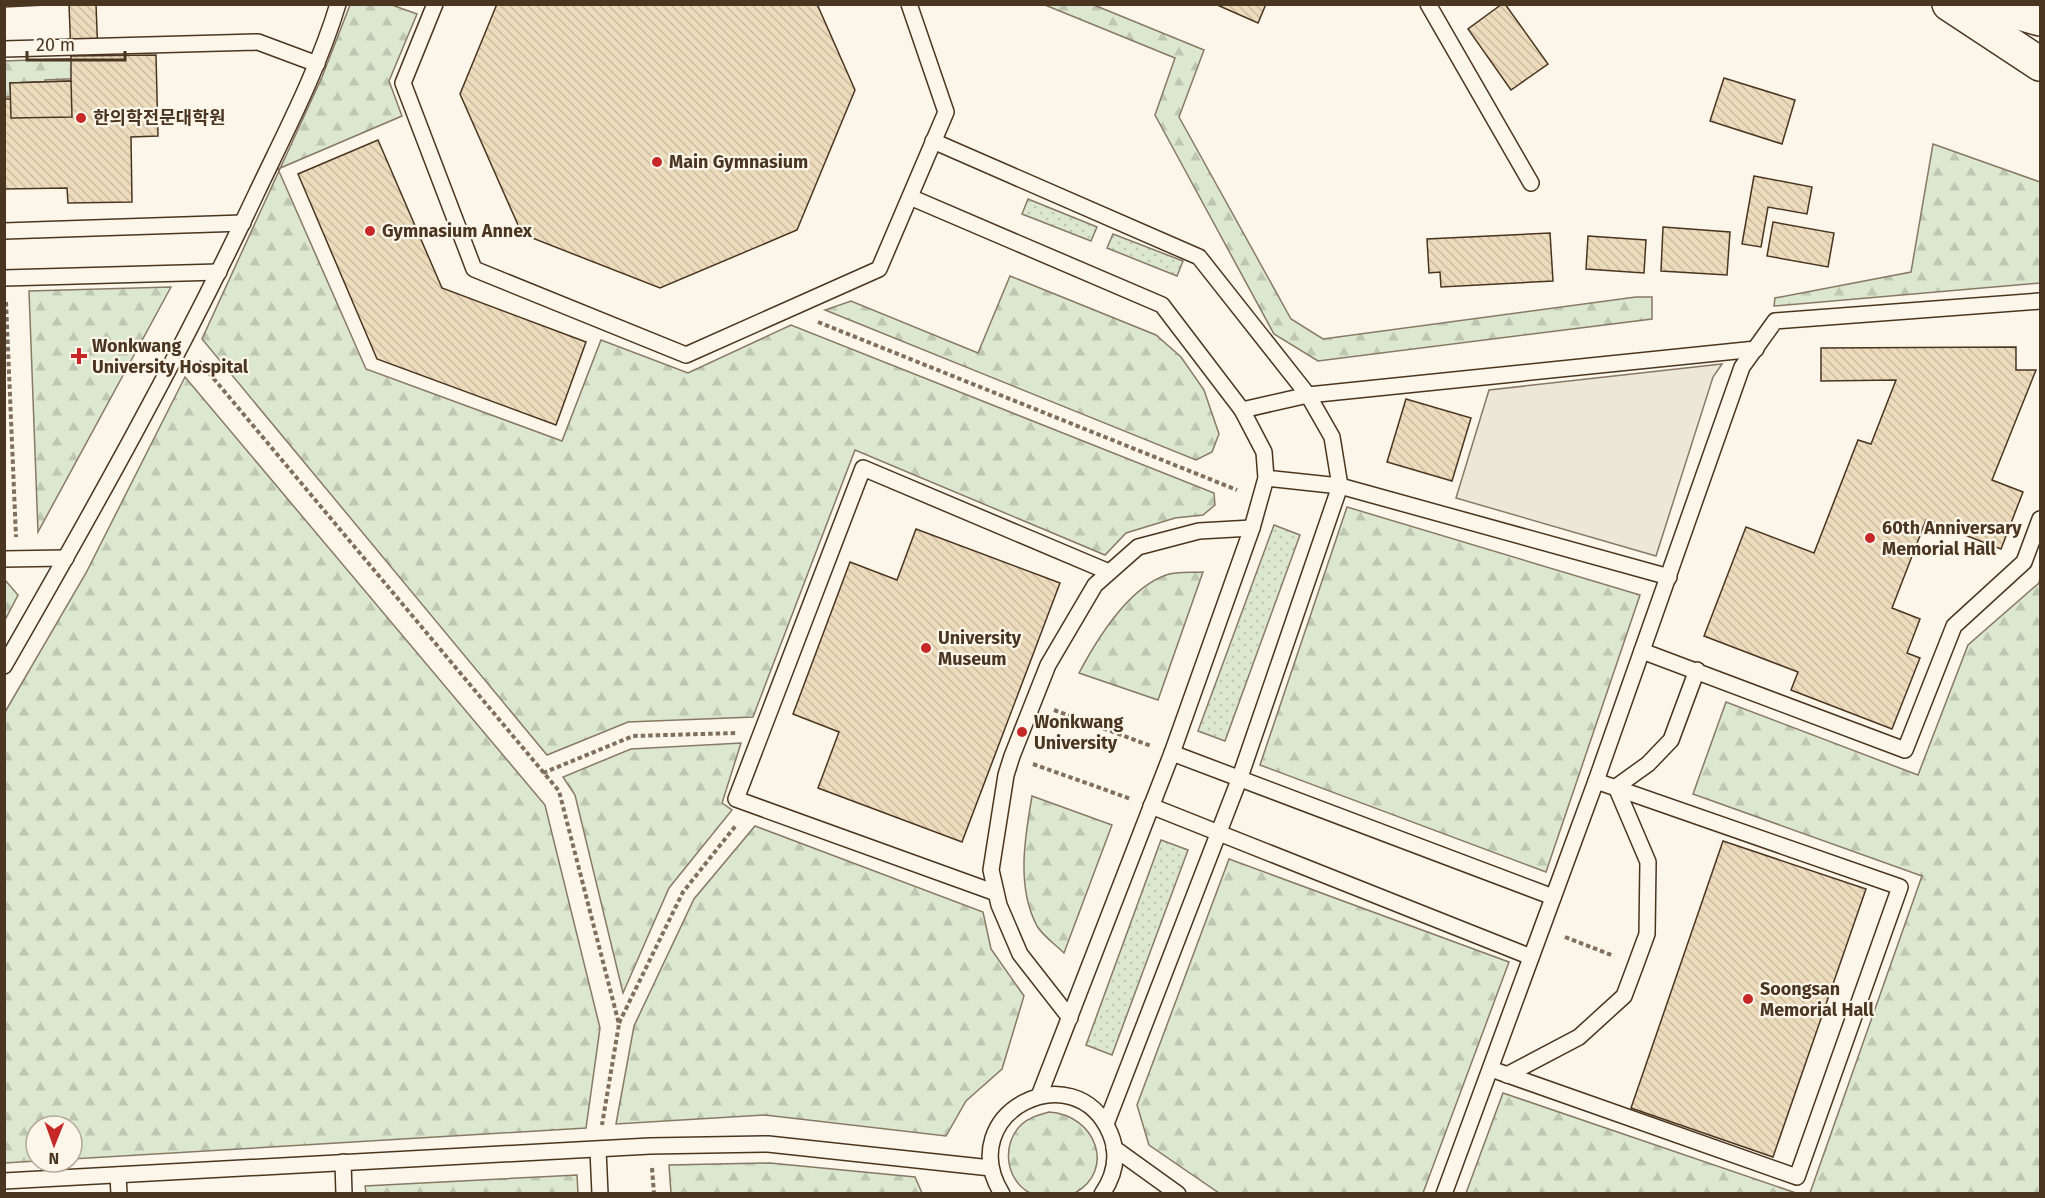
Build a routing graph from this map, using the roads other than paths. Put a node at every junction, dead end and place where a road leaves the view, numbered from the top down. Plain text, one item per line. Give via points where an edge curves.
1 (338, 4) edge
2 (909, 4) edge
3 (1428, 4) edge
4 (1949, 4) edge
5 (1988, 4) edge
6 (433, 5) edge
7 (2040, 18) edge
8 (4, 49) edge
9 (317, 64) junction
10 (2040, 64) edge
11 (933, 141) junction
12 (1531, 183) dead end
13 (910, 197) junction
14 (243, 223) junction
15 (4, 231) edge
16 (219, 272) junction
17 (5, 278) edge
18 (2040, 301) edge
19 (1756, 349) junction
20 (1308, 395) junction
21 (1242, 410) junction
22 (1266, 478) junction
23 (1340, 486) junction
24 (2040, 519) edge
25 (1252, 528) junction
26 (66, 558) junction
27 (11, 559) edge
28 (1109, 572) junction
29 (1669, 577) junction
30 (1642, 651) junction
31 (9, 652) edge
32 (4, 666) edge
33 (1697, 670) junction
34 (1172, 753) junction
35 (1239, 780) junction
36 (1596, 781) junction
37 (1616, 788) junction
38 (1151, 806) junction
39 (1218, 832) junction
40 (996, 892) junction
41 (1553, 897) junction
42 (1531, 957) junction
43 (1070, 1018) junction
44 (1491, 1068) junction
45 (1508, 1075) junction
46 (1039, 1096) junction
47 (1106, 1124) junction
48 (1114, 1148) junction
49 (598, 1150) junction
50 (343, 1162) junction
51 (991, 1168) junction
52 (118, 1175) junction
53 (4, 1181) edge
54 (994, 1191) edge
55 (1105, 1192) edge
56 (119, 1194) edge
57 (344, 1194) edge
58 (600, 1194) edge
59 (1178, 1194) edge
60 (1444, 1194) edge

1 - 9 lane
2 - 11 lane via 946,112
3 - 12 lane
4 - 10 main road
5 - 7 main road
6 - 13 lane via 403,83 474,269 686,355 879,269
8 - 9 lane via 258,42
9 - 14 lane
11 - 13 lane
11 - 20 lane via 1199,257
13 - 21 lane via 1162,305
14 - 15 lane
14 - 16 lane
16 - 17 lane
16 - 26 lane
18 - 19 lane via 1776,321
19 - 20 lane
19 - 29 lane via 1742,367
20 - 21 lane
20 - 23 lane via 1332,437
21 - 22 lane via 1264,452
22 - 23 lane
22 - 25 lane
23 - 29 lane
23 - 35 lane
24 - 33 lane via 2024,562 1954,626 1905,750
25 - 28 lane via 1199,531 1138,547
25 - 34 lane
26 - 27 lane
26 - 31 lane
28 - 40 lane via 1095,585 1047,665 1005,775 991,870
28 - 40 lane via 862,468 736,799
29 - 30 lane
30 - 33 lane
30 - 36 lane
31 - 32 lane
33 - 37 lane via 1671,740
34 - 35 lane
34 - 38 lane
35 - 39 lane
35 - 41 lane
36 - 37 lane
36 - 41 lane
37 - 45 lane via 1648,862 1647,934 1624,996 1579,1037
37 - 45 lane via 1900,887 1797,1177
38 - 39 lane
38 - 43 lane
39 - 42 lane
39 - 47 lane
40 - 43 lane via 1020,954
41 - 42 lane
42 - 44 lane
43 - 46 lane
44 - 45 lane
44 - 60 lane
46 - 47 lane via 1055,1094 1080,1100
46 - 51 lane via 1017,1105 1002,1118 992,1137
47 - 48 lane
48 - 55 lane via 1115,1162
48 - 59 lane
49 - 50 lane
49 - 51 lane via 768,1144
49 - 58 lane
50 - 52 lane
50 - 57 lane
51 - 54 lane
52 - 53 lane
52 - 56 lane

